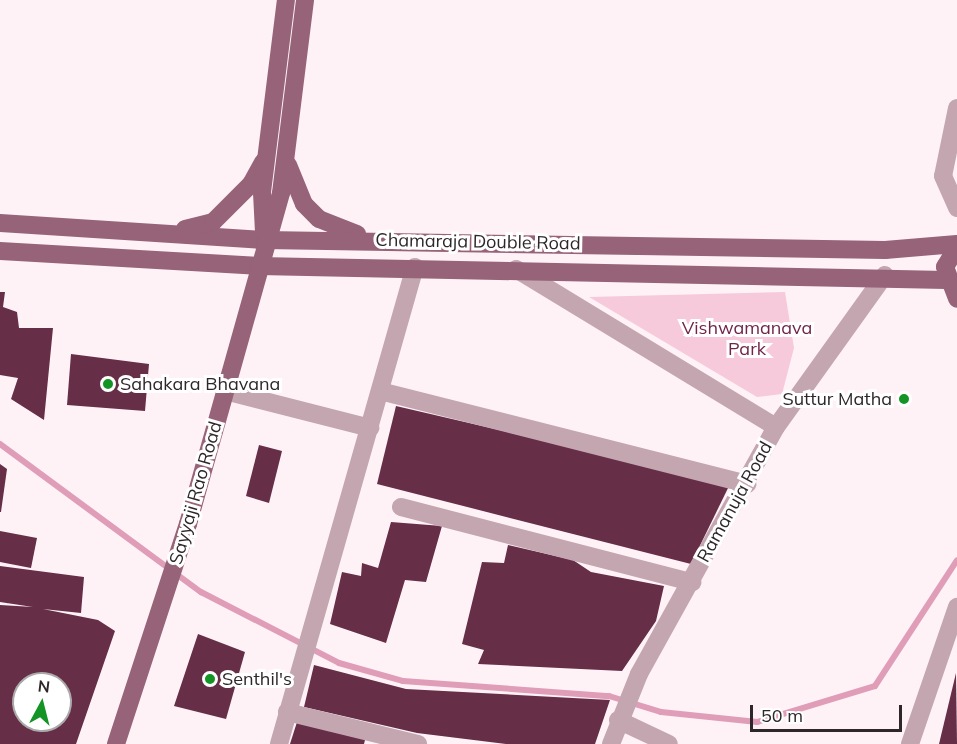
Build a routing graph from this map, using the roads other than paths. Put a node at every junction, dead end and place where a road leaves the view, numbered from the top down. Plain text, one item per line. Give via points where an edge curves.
1 (286, 0) edge
2 (305, 0) edge
3 (957, 108) edge
4 (267, 156) junction
5 (286, 157) junction
6 (957, 208) edge
7 (0, 223) edge
8 (144, 232) junction
9 (264, 240) junction
10 (382, 240) junction
11 (957, 245) edge
12 (0, 250) edge
13 (259, 266) junction
14 (415, 267) junction
15 (515, 268) junction
16 (885, 275) junction
17 (946, 280) junction
18 (957, 299) edge
19 (225, 391) junction
20 (380, 391) junction
21 (776, 427) junction
22 (370, 428) junction
23 (747, 484) junction
24 (401, 507) dead end
25 (692, 582) junction
26 (957, 607) edge
27 (287, 712) junction
28 (618, 720) junction
29 (372, 739) edge
30 (116, 744) edge
31 (279, 744) edge
32 (418, 744) edge
33 (611, 744) edge
34 (669, 744) edge
35 (910, 744) edge

1 - 4 main road, Sayyaji Rao Road
2 - 5 main road, Sayyaji Rao Road
3 - 6 street via 943,176
4 - 8 main road via 251,184 213,222
4 - 9 main road, Sayyaji Rao Road
5 - 9 main road, Sayyaji Rao Road via 282,193
5 - 10 main road via 294,185 319,219
7 - 8 main road, Chamaraja Double Road
8 - 9 main road, Chamaraja Double Road
9 - 10 main road, Chamaraja Double Road
9 - 13 main road, Sayyaji Rao Road
10 - 11 main road, Chamaraja Double Road via 885,250
11 - 17 main road via 945,267
12 - 13 main road
13 - 14 main road
13 - 19 main road, Sayyaji Rao Road
14 - 15 main road
14 - 20 street
15 - 16 main road
15 - 21 street
16 - 17 main road
16 - 21 street, Ramanuja Road
17 - 18 main road
19 - 22 street
19 - 30 main road, Sayyaji Rao Road via 188,524
20 - 22 street
20 - 23 street
21 - 23 street, Ramanuja Road
22 - 27 street
23 - 25 street, Ramanuja Road
24 - 25 street
25 - 28 street, Ramanuja Road via 639,674
26 - 35 street
27 - 29 street
27 - 31 street
28 - 33 street, Ramanuja Road
28 - 34 street
29 - 32 street

